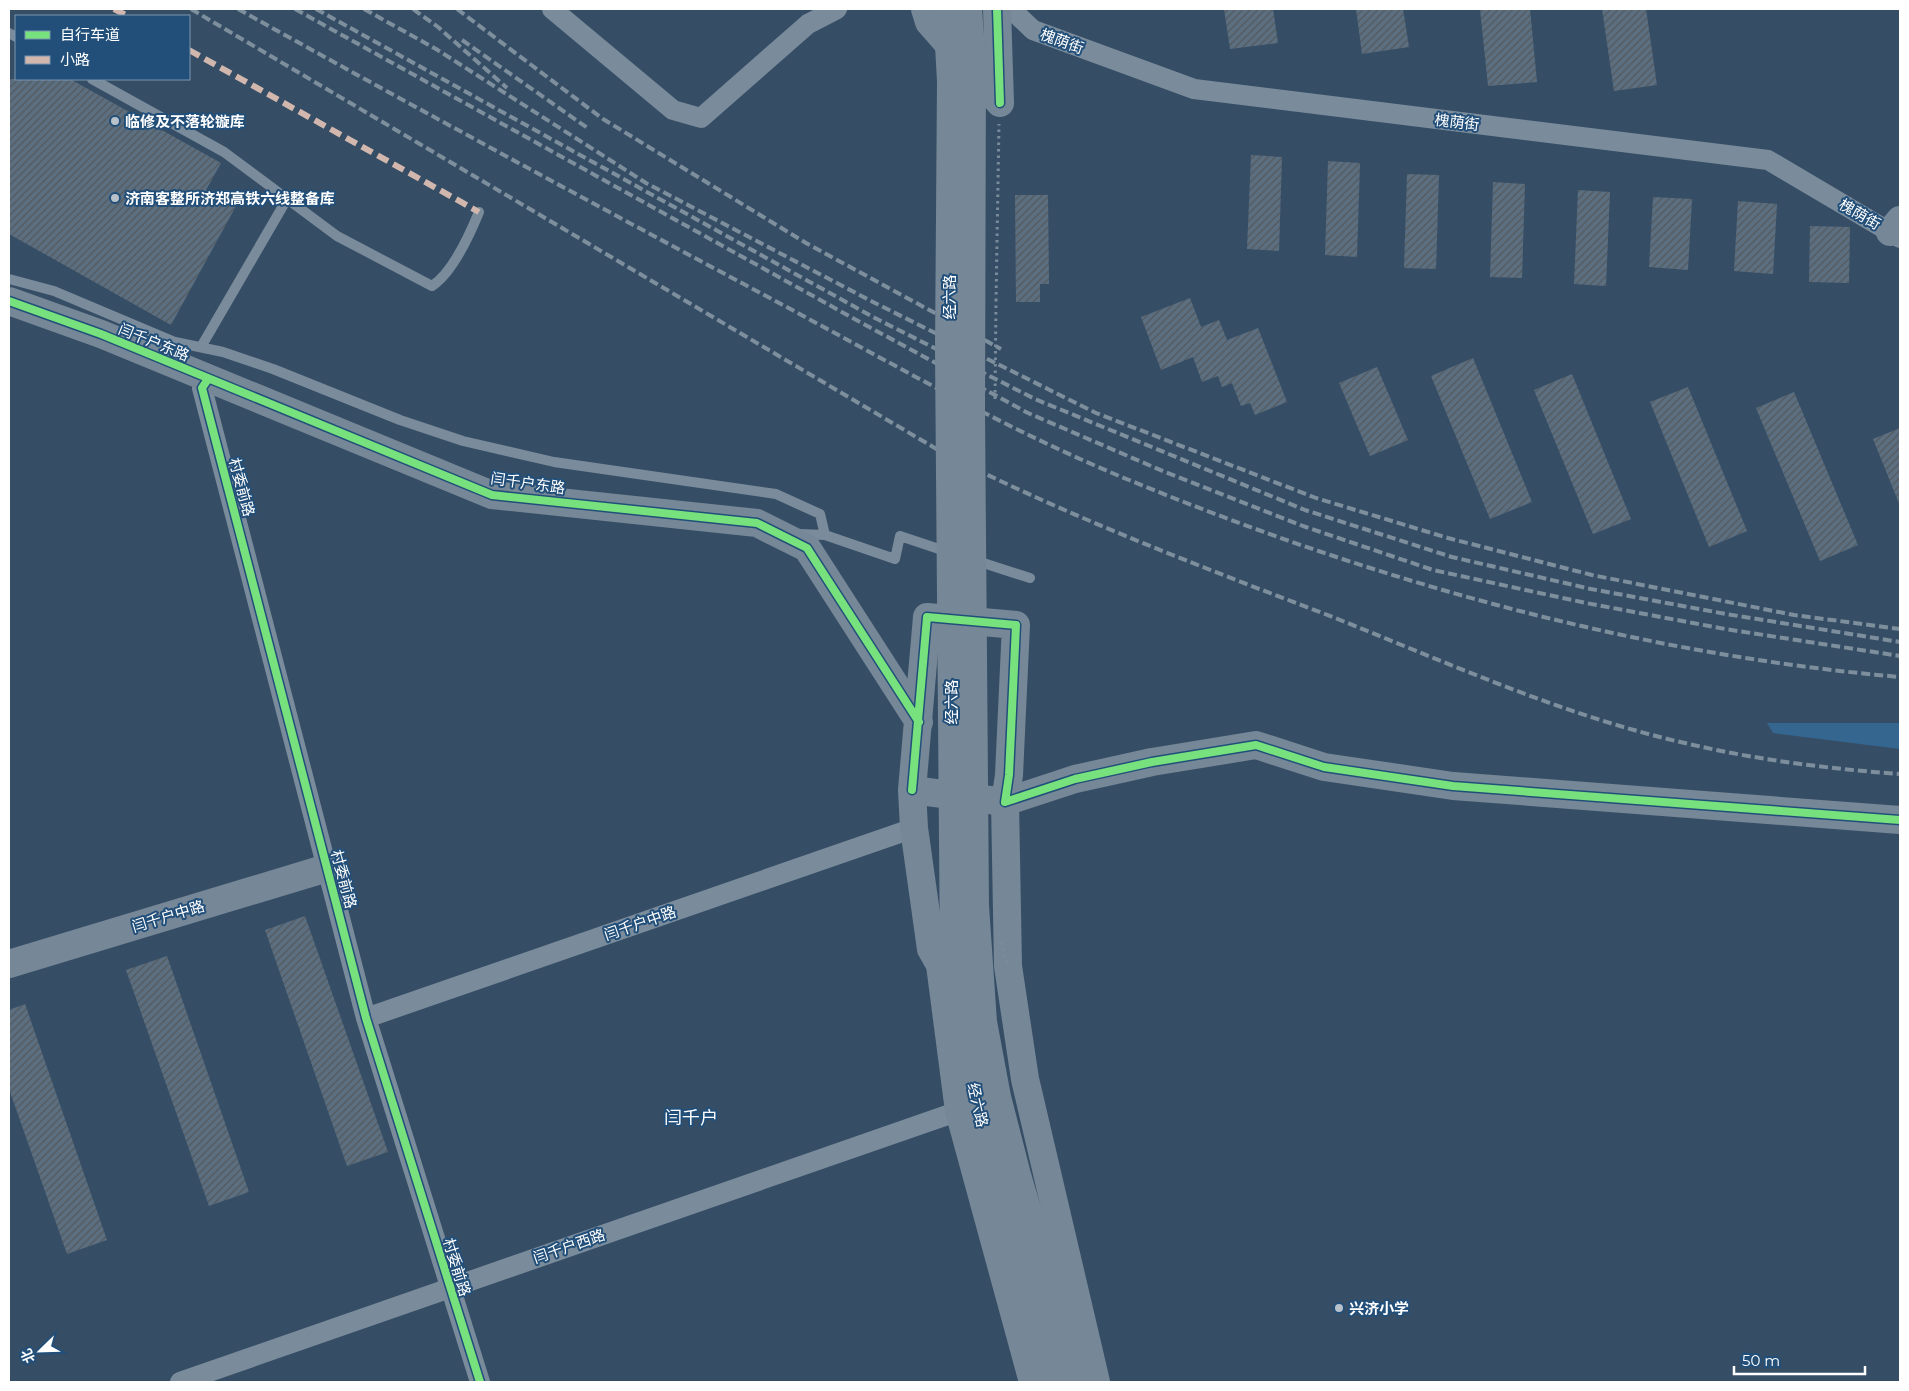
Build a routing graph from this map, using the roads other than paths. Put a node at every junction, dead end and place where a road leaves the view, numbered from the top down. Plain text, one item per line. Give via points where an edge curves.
1 (552, 9) edge
2 (837, 9) edge
3 (926, 9) edge
4 (947, 9) edge
5 (968, 9) edge
6 (997, 9) edge
7 (1011, 9) edge
8 (94, 80) edge
9 (287, 199) junction
10 (480, 212) dead end
11 (1897, 230) edge
12 (9, 279) edge
13 (9, 301) edge
14 (200, 348) junction
15 (208, 378) junction
16 (826, 535) junction
17 (782, 536) junction
18 (1030, 578) dead end
19 (919, 722) junction
20 (912, 790) junction
21 (1006, 802) junction
22 (1900, 820) edge
23 (914, 828) junction
24 (327, 868) junction
25 (9, 964) edge
26 (366, 1018) junction
27 (959, 1112) junction
28 (449, 1287) junction
29 (180, 1382) edge
30 (480, 1382) edge
31 (1033, 1382) edge
32 (1056, 1382) edge
33 (1078, 1382) edge
34 (1096, 1382) edge

1 - 2 street via 674,110 701,118 808,24
3 - 6 main road via 929,22 1000,103
4 - 32 main road, 经六路, bridge via 954,961 978,1111
5 - 33 main road, 经六路, bridge via 972,62 974,906 983,1022 997,1097 1017,1175
7 - 11 street, 槐荫街 via 1033,30 1194,89 1768,160
8 - 9 lane via 224,152
9 - 10 lane via 337,236 432,286 442,280
9 - 14 lane
12 - 14 lane via 54,291 175,342
13 - 15 main road, 闫千户东路
14 - 16 lane via 223,352 273,369 400,420 463,441 554,462 776,494 820,514
15 - 17 main road, 闫千户东路 via 492,495 757,523
15 - 24 street, 村委前路 via 202,388
16 - 17 lane via 794,533
16 - 18 lane via 895,559 900,536
17 - 19 main road, 闫千户东路 via 807,548
19 - 20 main road
19 - 21 main road via 927,617 1016,625
20 - 21 main road
20 - 23 main road
21 - 22 main road via 1075,779 1142,764 1256,746 1324,767 1453,786
21 - 34 main road via 1008,966 1013,1004 1025,1079
23 - 26 street, 闫千户中路
23 - 27 main road via 931,949 940,965
24 - 25 main road, 闫千户中路
24 - 26 street, 村委前路
26 - 28 street, 村委前路
27 - 28 street, 闫千户西路
27 - 31 main road
28 - 29 street, 闫千户西路
28 - 30 street, 村委前路

